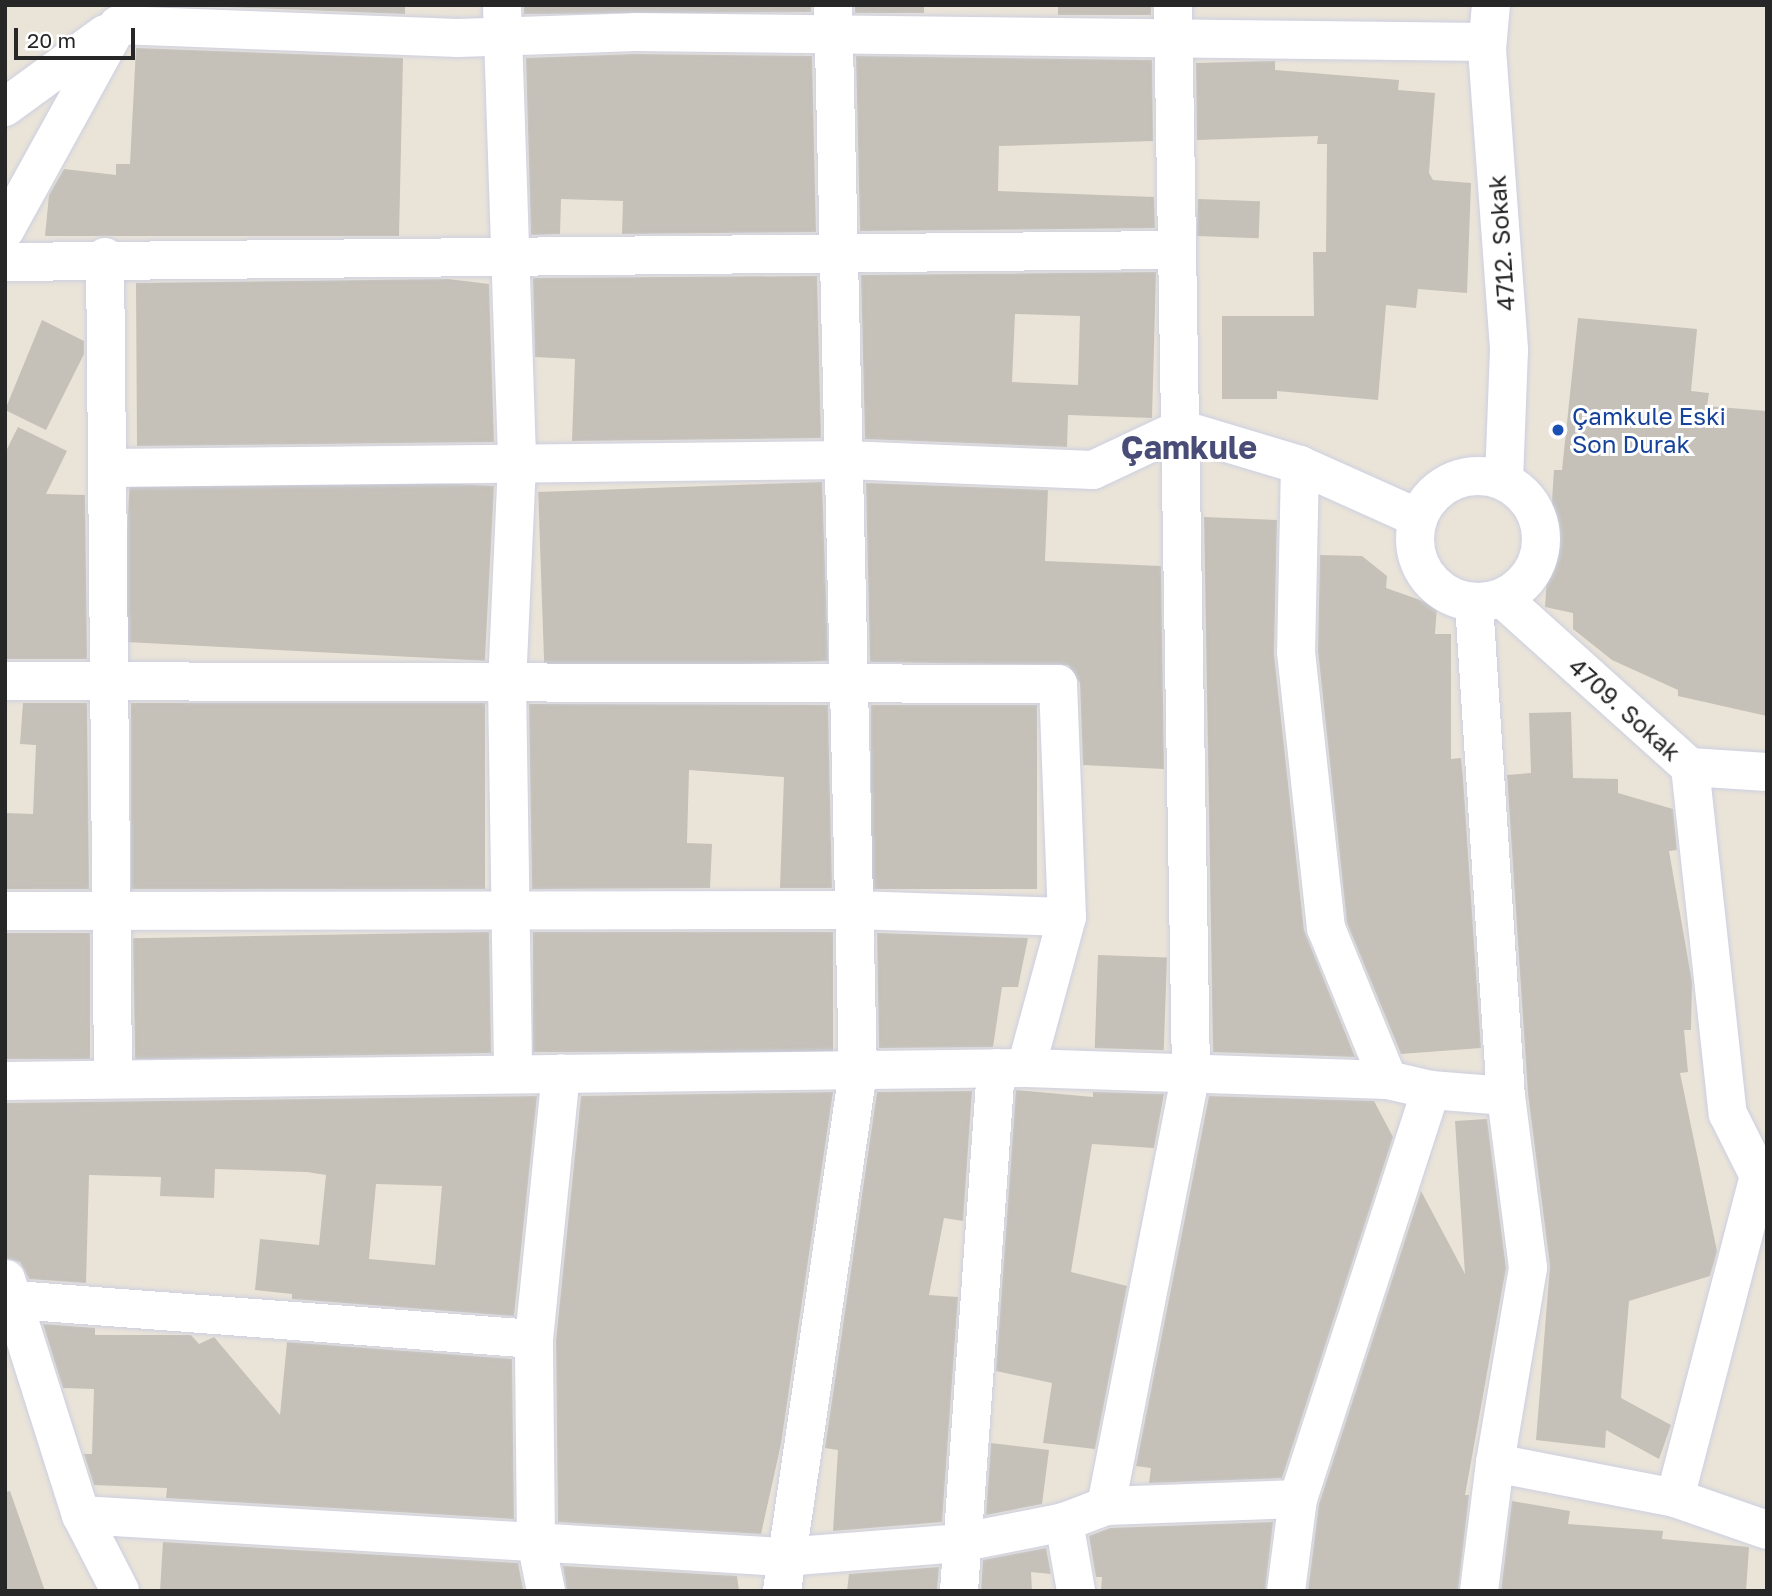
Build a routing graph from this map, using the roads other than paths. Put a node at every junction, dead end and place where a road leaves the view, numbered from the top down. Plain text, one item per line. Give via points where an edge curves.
1 (120, 15) edge
2 (833, 20) edge
3 (501, 21) edge
4 (1173, 21) edge
5 (1489, 24) edge
6 (5, 107) edge
7 (5, 230) edge
8 (1175, 250) junction
9 (835, 253) junction
10 (105, 257) junction
11 (512, 257) junction
12 (5, 262) edge
13 (1180, 429) junction
14 (846, 460) junction
15 (517, 464) junction
16 (1300, 465) junction
17 (108, 468) junction
18 (1504, 481) junction
19 (1419, 518) junction
20 (1488, 600) junction
21 (850, 680) junction
22 (5, 681) edge
23 (113, 681) junction
24 (507, 684) junction
25 (1690, 767) junction
26 (1767, 772) edge
27 (854, 910) junction
28 (5, 911) edge
29 (510, 912) junction
30 (116, 913) junction
31 (1067, 917) junction
32 (1011, 1069) junction
33 (858, 1071) junction
34 (513, 1072) junction
35 (1191, 1072) junction
36 (561, 1073) junction
37 (113, 1076) junction
38 (1388, 1080) junction
39 (5, 1081) edge
40 (1430, 1090) junction
41 (1506, 1096) junction
42 (1763, 1174) edge
43 (10, 1289) edge
44 (534, 1339) junction
45 (1495, 1462) junction
46 (1675, 1498) junction
47 (1298, 1499) junction
48 (1106, 1506) junction
49 (81, 1515) junction
50 (1064, 1522) junction
51 (1767, 1530) edge
52 (536, 1541) junction
53 (958, 1543) junction
54 (783, 1574) edge
55 (120, 1591) edge
56 (546, 1591) edge
57 (959, 1591) edge
58 (1076, 1591) edge
59 (1286, 1591) edge
60 (1479, 1591) edge

1 - 3 street
1 - 6 street
1 - 7 street
2 - 3 street
2 - 4 street
2 - 9 street
3 - 11 street
4 - 5 street
4 - 8 street
5 - 18 street, 4712. Sokak via 1509,350
8 - 9 street
8 - 13 street
9 - 11 street
9 - 14 street
10 - 11 street
10 - 12 street
10 - 17 street
11 - 15 street
13 - 14 street via 1093,470
13 - 16 street
13 - 35 street
14 - 15 street
14 - 21 street
15 - 17 street
15 - 24 street
16 - 19 street
16 - 38 street via 1296,652 1326,928
17 - 23 street
18 - 19 street via 1474,477 1444,485
18 - 20 street via 1534,509 1541,551 1520,587
19 - 20 street via 1415,539 1426,576 1447,594
20 - 25 street, 4709. Sokak
20 - 41 street
21 - 24 street
21 - 27 street
21 - 31 street via 1058,684
22 - 23 street
23 - 24 street
23 - 30 street
24 - 29 street
25 - 26 street, 4709. Sokak
25 - 42 street via 1728,1114
27 - 29 street
27 - 31 street
27 - 33 street
28 - 30 street
29 - 30 street
29 - 34 street
30 - 37 street
31 - 32 street
32 - 33 street
32 - 35 street
32 - 53 street
33 - 36 street
33 - 54 street
34 - 36 street
34 - 37 street
35 - 38 street
35 - 48 street
36 - 44 street
37 - 39 street
38 - 40 street
40 - 41 street
40 - 47 street
41 - 45 street via 1528,1268
42 - 46 street
43 - 44 street
43 - 49 street
44 - 52 street
45 - 46 street
45 - 60 street
46 - 51 street
47 - 48 street
47 - 59 street
48 - 50 street
49 - 52 street
49 - 55 street
50 - 53 street
50 - 58 street
52 - 54 street
52 - 56 street
53 - 54 street
53 - 57 street

